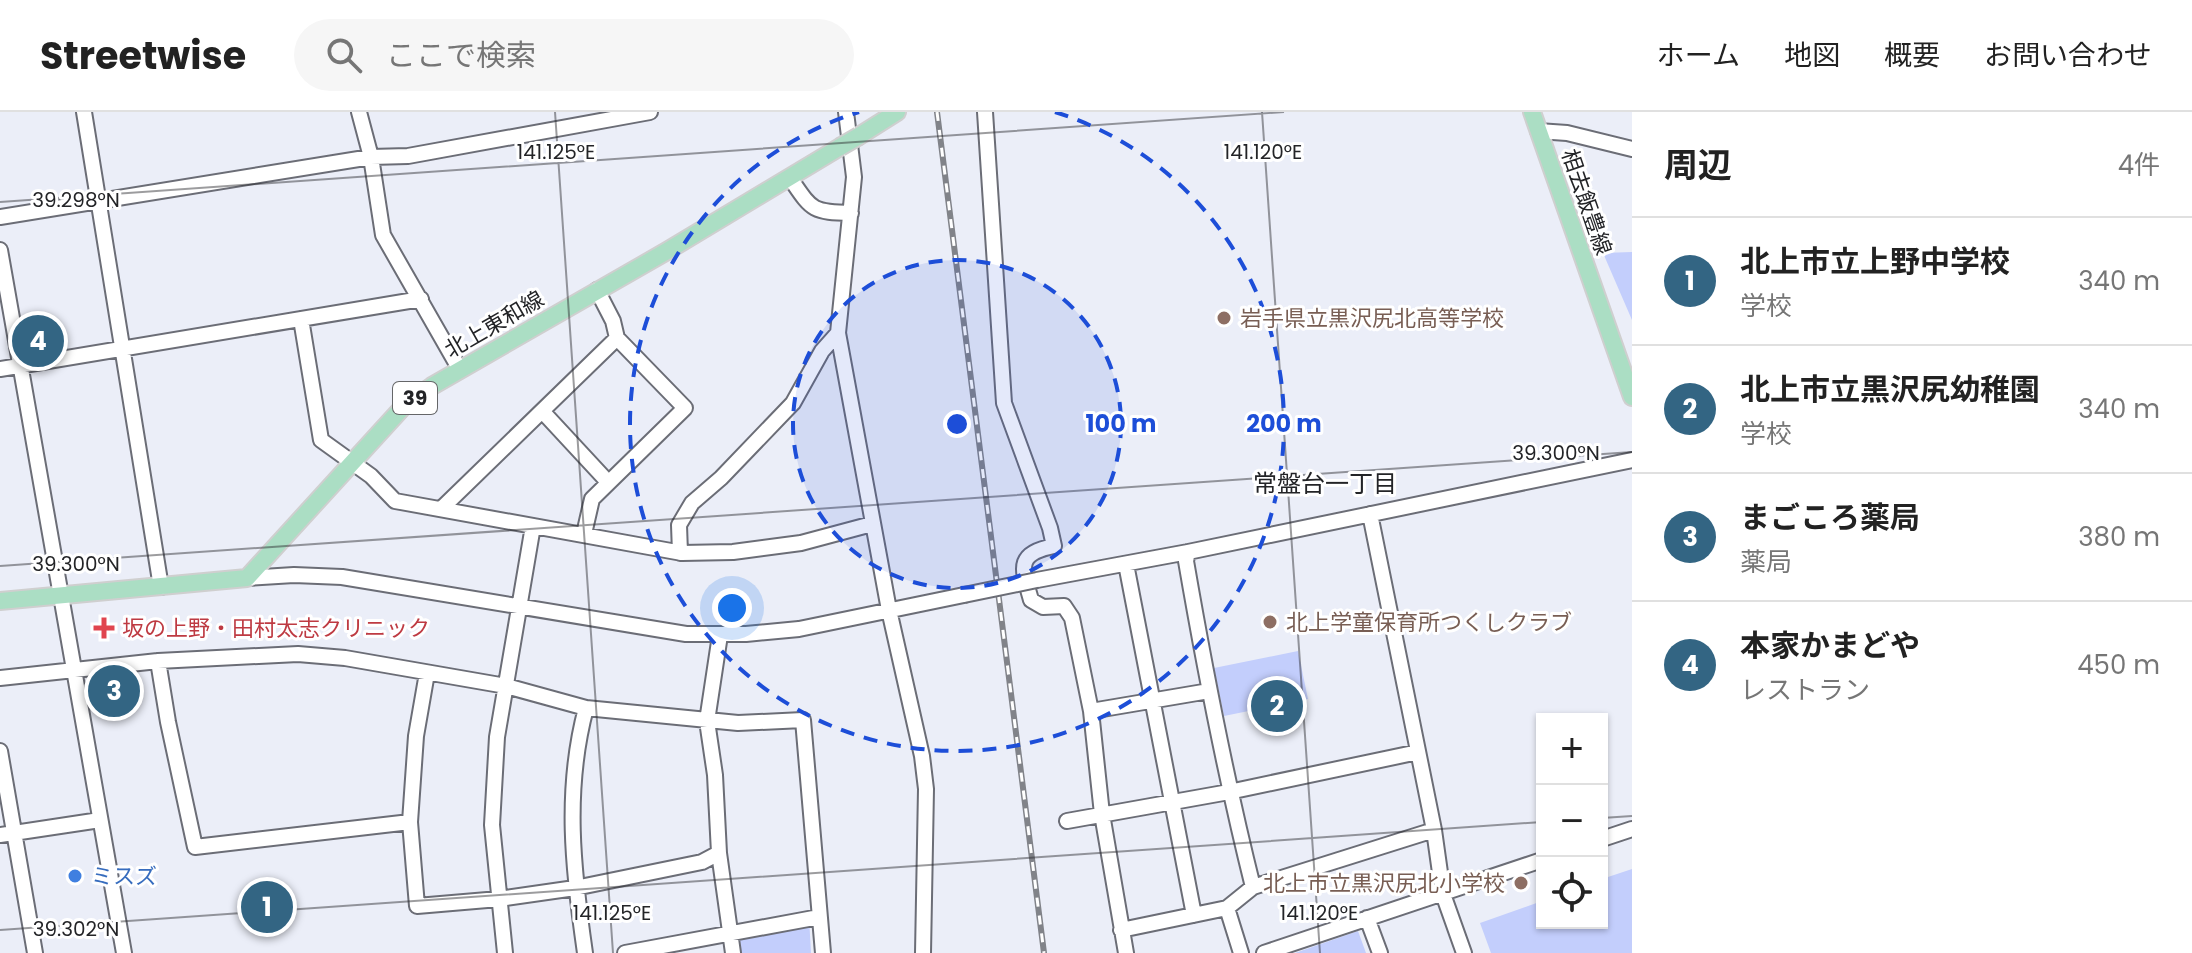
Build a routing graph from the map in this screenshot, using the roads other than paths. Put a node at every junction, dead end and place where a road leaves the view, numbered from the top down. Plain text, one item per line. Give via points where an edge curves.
1 (84, 112) edge
2 (359, 112) edge
3 (650, 112) edge
4 (846, 112) edge
5 (897, 112) edge
6 (985, 112) edge
7 (1532, 112) edge
8 (1538, 131) junction
9 (1632, 149) edge
10 (371, 157) junction
11 (790, 178) junction
12 (99, 202) junction
13 (851, 213) junction
14 (0, 217) edge
15 (0, 250) edge
16 (597, 290) junction
17 (421, 299) junction
18 (301, 319) junction
19 (838, 333) junction
20 (617, 338) junction
21 (123, 348) junction
22 (20, 365) junction
23 (459, 368) junction
24 (0, 369) edge
25 (1632, 397) edge
26 (543, 412) junction
27 (1632, 460) edge
28 (351, 462) junction
29 (607, 481) junction
30 (441, 509) junction
31 (1370, 514) junction
32 (872, 524) junction
33 (533, 526) junction
34 (584, 534) junction
35 (1188, 552) junction
36 (680, 553) junction
37 (1126, 564) junction
38 (247, 578) junction
39 (161, 587) junction
40 (62, 595) junction
41 (0, 601) edge
42 (519, 607) junction
43 (889, 610) junction
44 (720, 635) junction
45 (158, 661) junction
46 (74, 669) junction
47 (427, 673) junction
48 (0, 678) edge
49 (506, 686) junction
50 (1209, 691) junction
51 (1153, 699) junction
52 (586, 708) junction
53 (1091, 711) junction
54 (707, 721) junction
55 (0, 751) edge
56 (1418, 752) junction
57 (1229, 792) junction
58 (1173, 801) junction
59 (1102, 814) junction
60 (100, 820) junction
61 (1067, 821) dead end
62 (410, 822) junction
63 (1632, 829) edge
64 (1434, 830) junction
65 (7, 834) edge
66 (1608, 837) edge
67 (719, 853) junction
68 (1536, 862) edge
69 (1253, 887) junction
70 (575, 888) junction
71 (1443, 894) junction
72 (499, 899) junction
73 (1227, 908) junction
74 (1194, 915) junction
75 (819, 917) junction
76 (1367, 918) junction
77 (1121, 930) junction
78 (730, 934) junction
79 (35, 953) edge
80 (124, 953) edge
81 (505, 953) edge
82 (585, 953) edge
83 (625, 953) edge
84 (733, 953) edge
85 (823, 953) edge
86 (923, 953) edge
87 (1126, 953) edge
88 (1241, 953) edge
89 (1264, 953) edge
90 (1380, 953) edge
91 (1464, 953) edge

1 - 12 street
2 - 10 street
3 - 10 street via 408,156
4 - 13 street via 854,177
5 - 11 main road, 北上東和線 / 39, bridge
6 - 53 street via 1004,403 1054,546 1027,555 1022,568 1031,600 1043,607 1064,606 1072,618
7 - 8 main road, 相去飯豊線
8 - 9 street
8 - 25 main road, 相去飯豊線
10 - 12 street
10 - 17 street via 383,235
11 - 13 street via 810,207
11 - 16 main road, 北上東和線 / 39
12 - 14 street
12 - 21 street
13 - 19 street
15 - 22 street
16 - 20 street
16 - 23 main road, 北上東和線 / 39
17 - 18 street
17 - 23 street
18 - 21 street
18 - 28 street via 321,440
19 - 32 street
19 - 36 street via 793,403 692,503 679,525
20 - 26 street
20 - 29 street via 685,408
21 - 22 street
21 - 39 street
22 - 24 street
22 - 40 street
23 - 28 main road, 北上東和線 / 39 via 403,407
26 - 29 street
26 - 30 street
27 - 31 street
28 - 30 street via 395,501
28 - 38 main road, 北上東和線 / 39
29 - 34 street via 592,499
30 - 33 street
31 - 35 street
31 - 56 street
32 - 36 street via 801,543
32 - 43 street
33 - 34 street
33 - 42 street
34 - 36 street
35 - 37 street
35 - 50 street
37 - 43 street, bridge
37 - 51 street
38 - 39 main road
38 - 42 street via 342,577
39 - 40 main road
40 - 41 main road
40 - 46 street
42 - 44 street
42 - 49 street
43 - 44 street via 799,629
43 - 86 street via 926,789
44 - 54 street
45 - 46 street
45 - 47 street via 298,654
45 - 62 street via 195,847
46 - 48 street
46 - 60 street
47 - 49 street
47 - 62 street
49 - 52 street
49 - 72 street via 492,825
50 - 51 street
50 - 57 street
51 - 53 street
51 - 58 street
52 - 54 street
52 - 70 street via 572,797
53 - 59 street
54 - 67 street
54 - 75 street via 803,720
55 - 65 street
56 - 57 street
56 - 64 street
57 - 58 street
57 - 69 street
58 - 59 street
58 - 74 street
59 - 61 street
59 - 77 street
60 - 65 street
60 - 80 street
62 - 72 street via 417,906
63 - 66 street
64 - 69 street
64 - 71 street
65 - 79 street
67 - 70 street via 702,862
67 - 78 street
68 - 71 street
69 - 73 street
70 - 72 street
70 - 82 street
71 - 76 street
71 - 91 street
72 - 81 street
73 - 74 street
73 - 88 street
74 - 77 street
75 - 78 street
75 - 85 street
76 - 89 street
76 - 90 street
77 - 87 street
78 - 83 street
78 - 84 street

